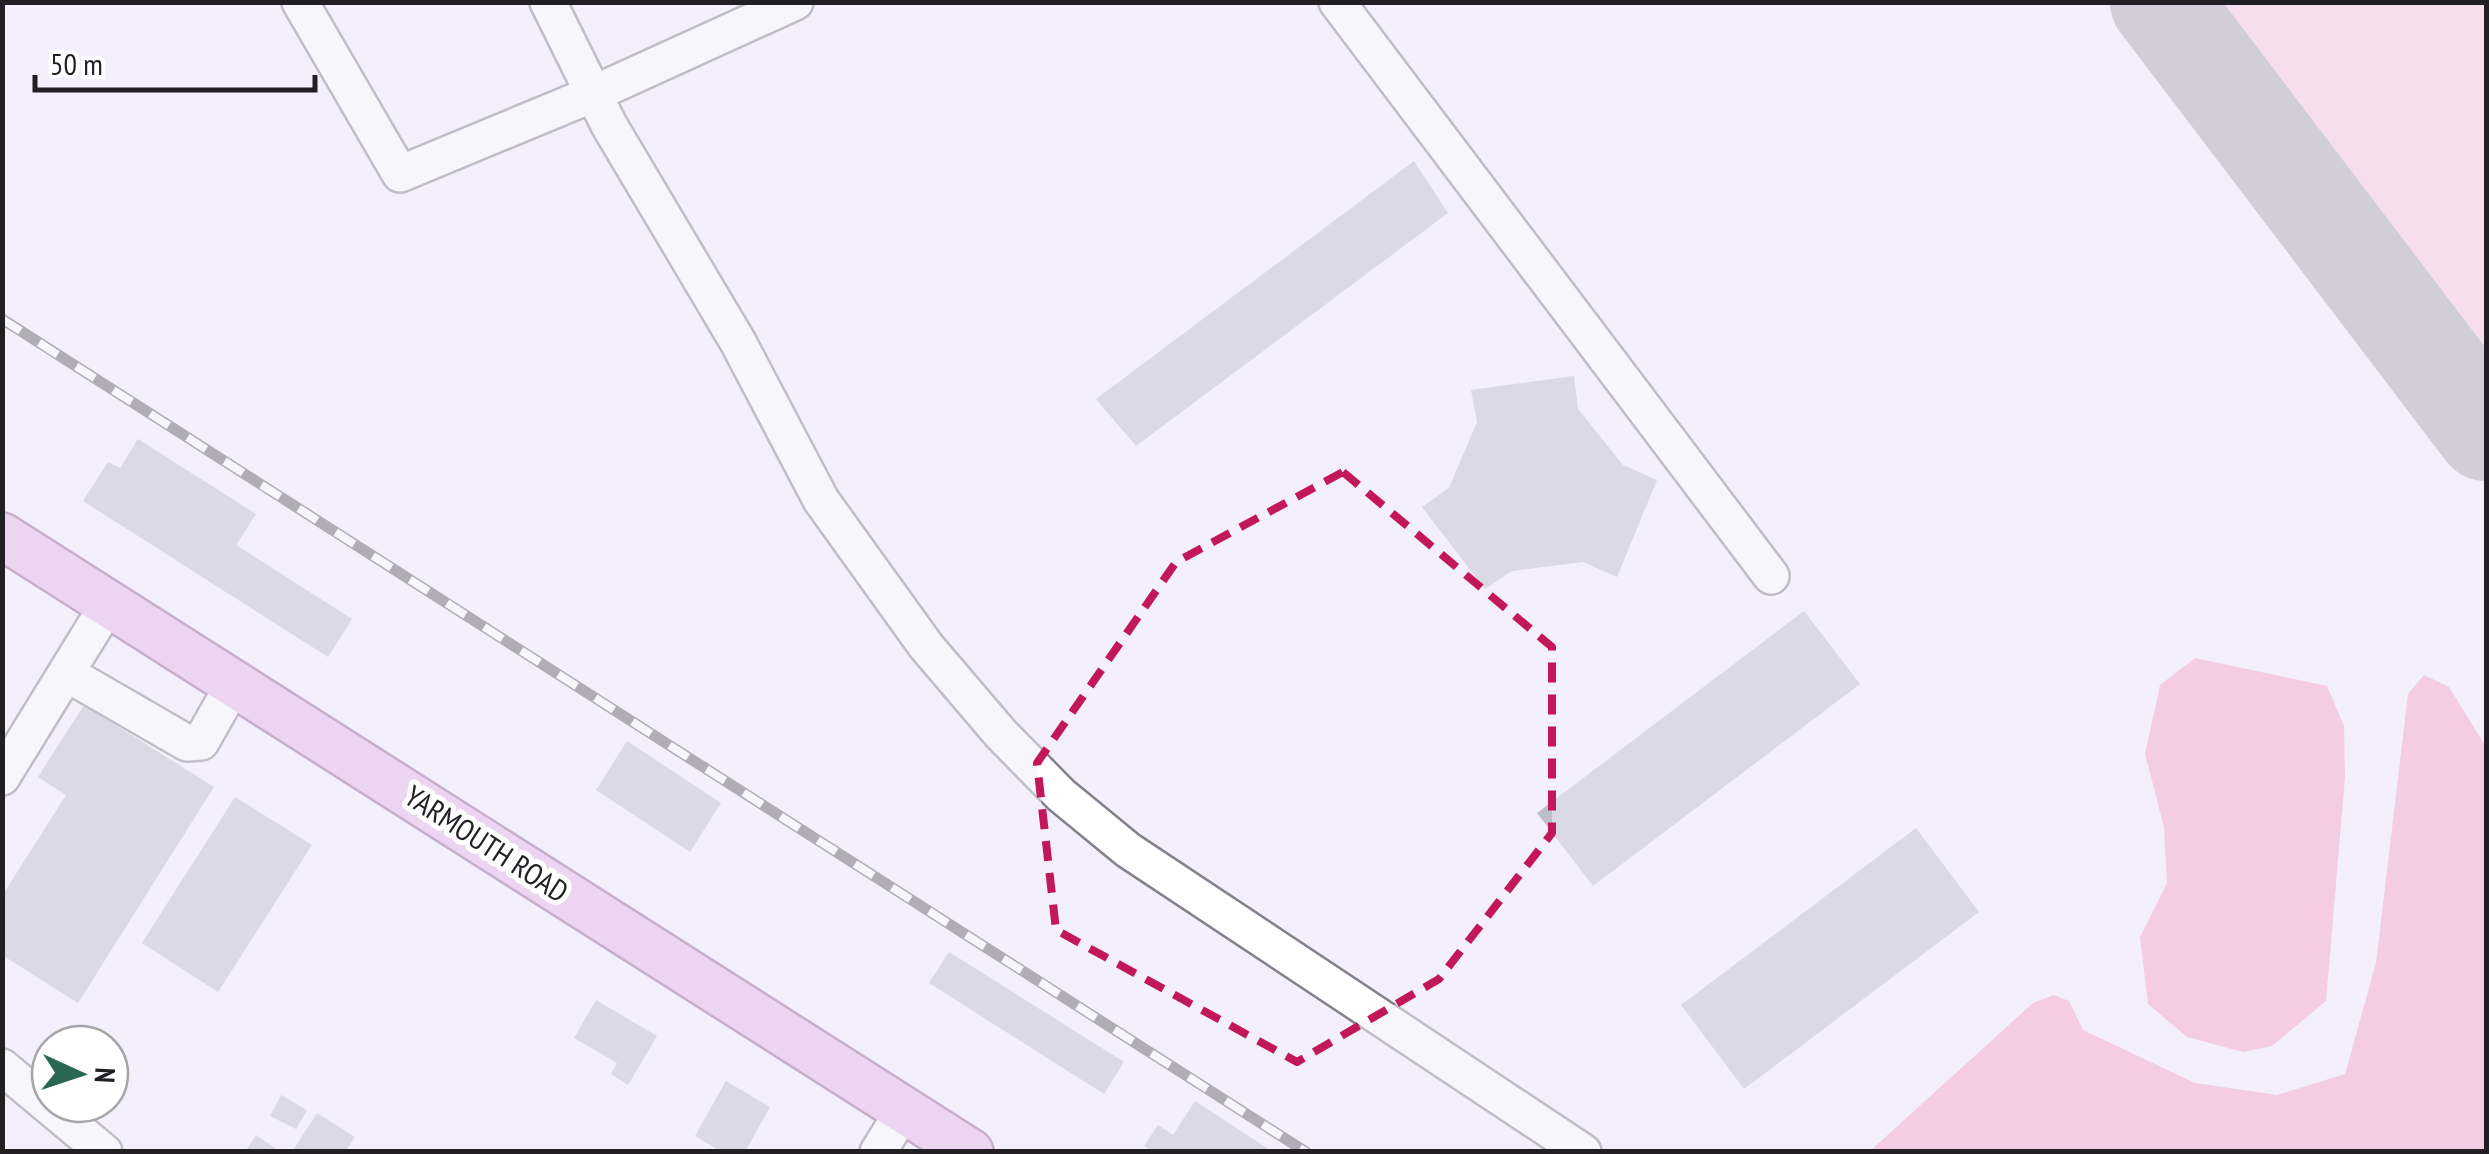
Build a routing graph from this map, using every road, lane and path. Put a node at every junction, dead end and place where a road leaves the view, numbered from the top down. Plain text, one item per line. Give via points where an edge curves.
1 (300, 2) edge
2 (548, 2) edge
3 (796, 2) edge
4 (1337, 2) edge
5 (594, 94) junction
6 (2, 536) edge
7 (1771, 576) dead end
8 (109, 603) junction
9 (66, 673) junction
10 (235, 682) junction
11 (2, 777) edge
12 (2, 1066) edge
13 (904, 1110) junction
14 (104, 1152) edge
15 (878, 1152) edge
16 (970, 1152) edge
17 (1584, 1152) edge

1 - 5 street via 400,174
2 - 5 street
3 - 5 street
4 - 7 street
5 - 17 street via 821,500 926,646 1001,734 1128,850
6 - 8 main road, YARMOUTH ROAD
8 - 9 street
8 - 10 main road, YARMOUTH ROAD
9 - 10 street via 187,743 201,742
9 - 11 street
10 - 13 main road, YARMOUTH ROAD
12 - 14 street
13 - 15 street
13 - 16 main road, YARMOUTH ROAD

